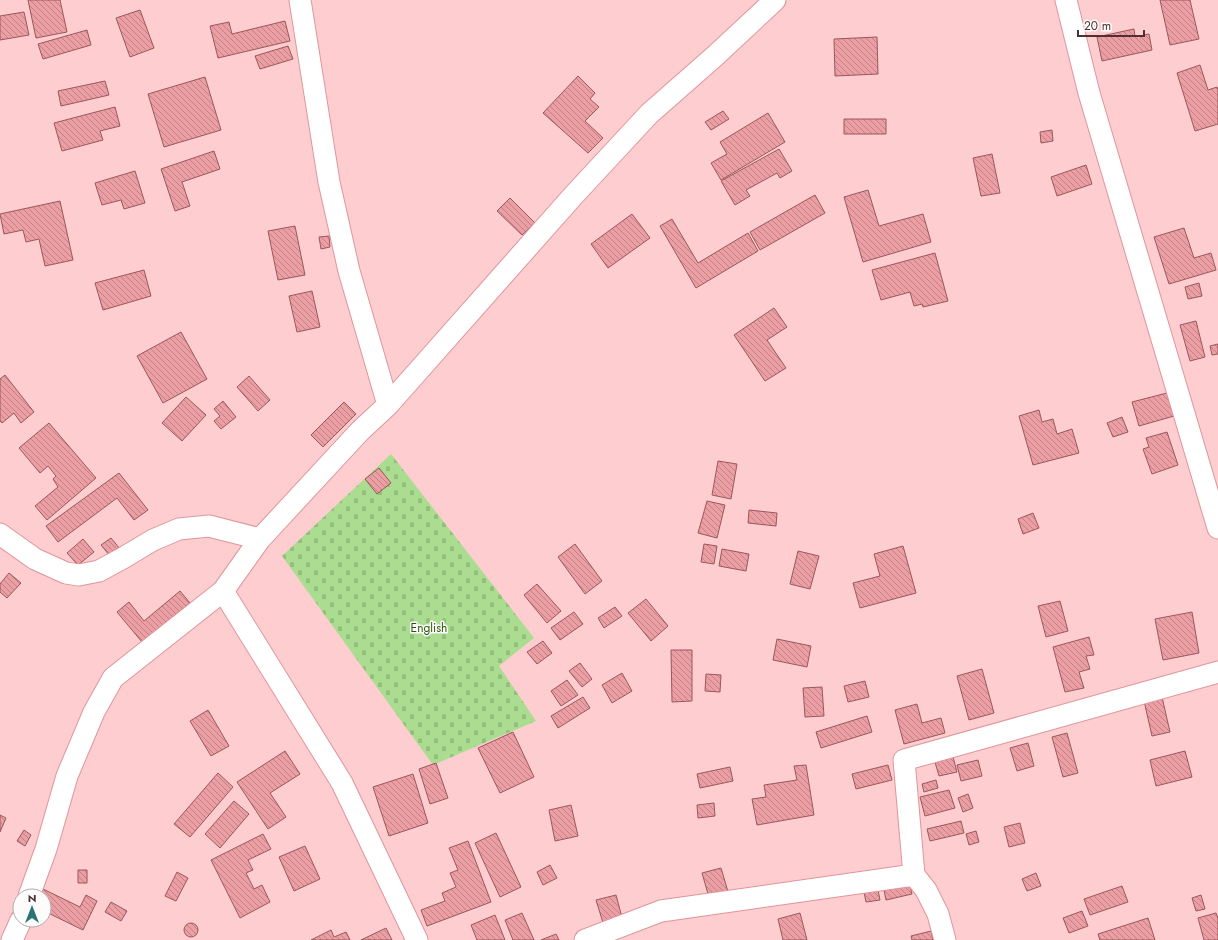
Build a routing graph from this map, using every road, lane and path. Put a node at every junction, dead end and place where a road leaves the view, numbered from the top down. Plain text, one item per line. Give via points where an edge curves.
1 (300, 0) edge
2 (775, 0) edge
3 (1066, 0) edge
4 (388, 405) junction
5 (1218, 528) edge
6 (0, 534) edge
7 (260, 539) junction
8 (223, 591) junction
9 (1218, 672) edge
10 (914, 875) junction
11 (32, 888) edge
12 (17, 928) edge
13 (590, 939) edge
14 (12, 940) edge
15 (417, 940) edge
16 (945, 940) edge

1 - 4 street via 331,190 349,271
2 - 4 street via 649,114 572,196
3 - 5 street via 1089,93
4 - 7 street via 360,431
6 - 7 street via 35,559 66,573 79,575 99,571 153,540 179,529 209,526
7 - 8 street
8 - 11 street via 114,678 94,712 67,776
8 - 15 street via 342,783
9 - 10 street via 904,760
10 - 13 street via 662,911
10 - 16 street via 926,890 938,914
12 - 14 street

